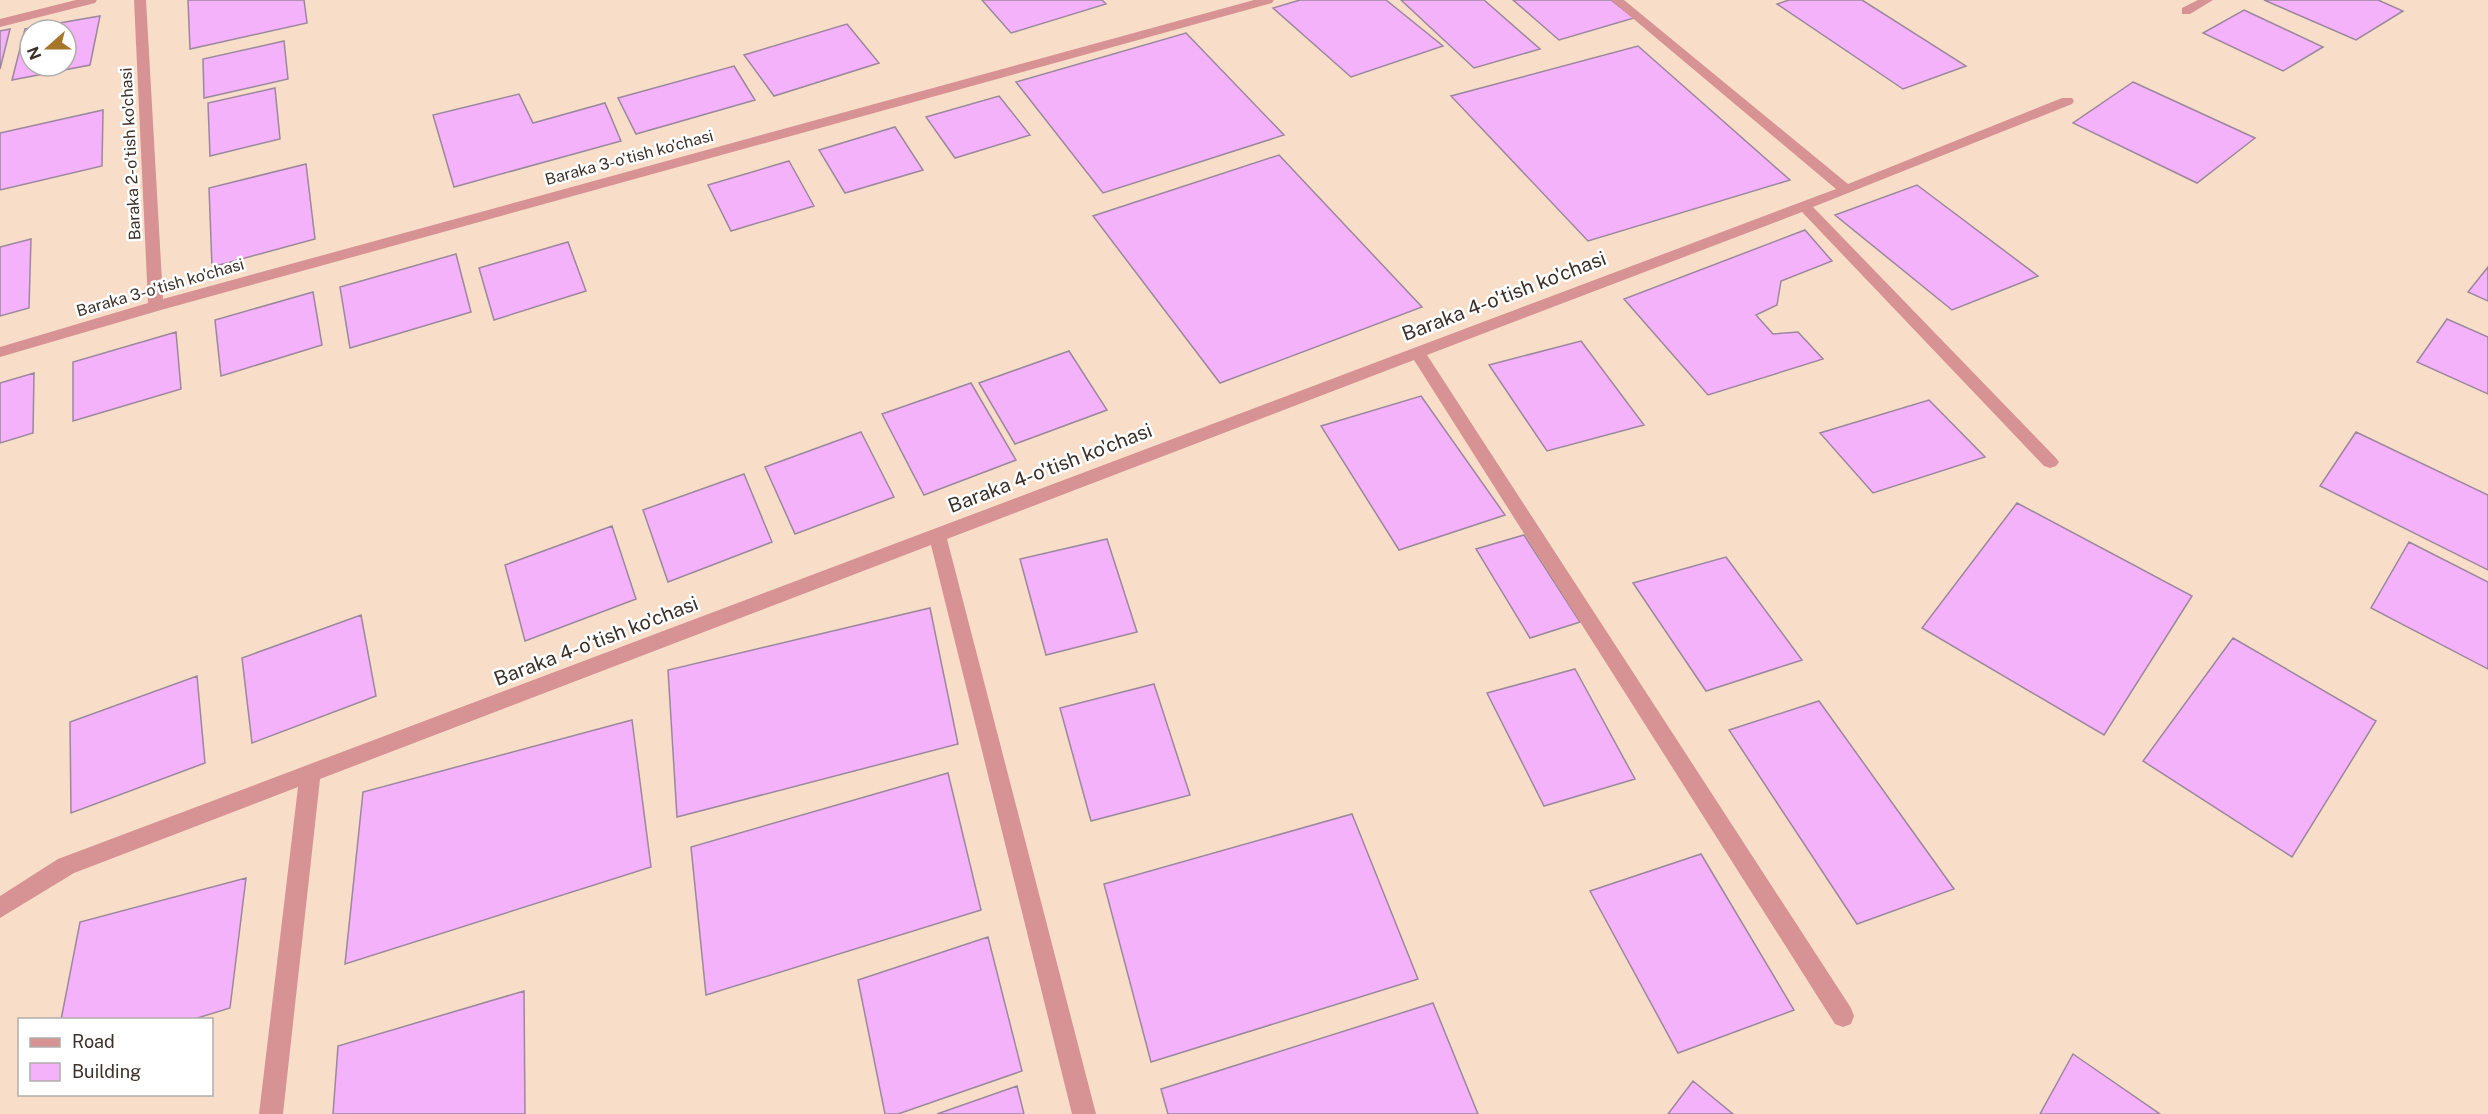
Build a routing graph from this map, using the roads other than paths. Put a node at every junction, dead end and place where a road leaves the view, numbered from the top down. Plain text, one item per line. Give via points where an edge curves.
1 (91, 0) edge
2 (140, 0) edge
3 (1268, 0) edge
4 (1617, 0) edge
5 (2207, 0) edge
6 (2186, 11) dead end
7 (0, 23) edge
8 (2067, 100) dead end
9 (1846, 190) junction
10 (1804, 206) junction
11 (156, 306) junction
12 (0, 351) edge
13 (1418, 353) junction
14 (2050, 462) dead end
15 (937, 535) junction
16 (310, 774) junction
17 (0, 908) edge
18 (1843, 1017) dead end
19 (271, 1114) edge
20 (1084, 1114) edge

1 - 7 street
2 - 11 street, Baraka 2-o'tish ko'chasi
3 - 11 street, Baraka 3-o'tish ko'chasi
4 - 9 street
5 - 6 street
8 - 9 street, Baraka 4-o'tish ko'chasi
9 - 10 street, Baraka 4-o'tish ko'chasi
10 - 13 street, Baraka 4-o'tish ko'chasi
10 - 14 street
11 - 12 street, Baraka 3-o'tish ko'chasi
13 - 15 street, Baraka 4-o'tish ko'chasi
13 - 18 street
15 - 16 street, Baraka 4-o'tish ko'chasi
15 - 20 street
16 - 17 street, Baraka 4-o'tish ko'chasi via 66,866
16 - 19 street

